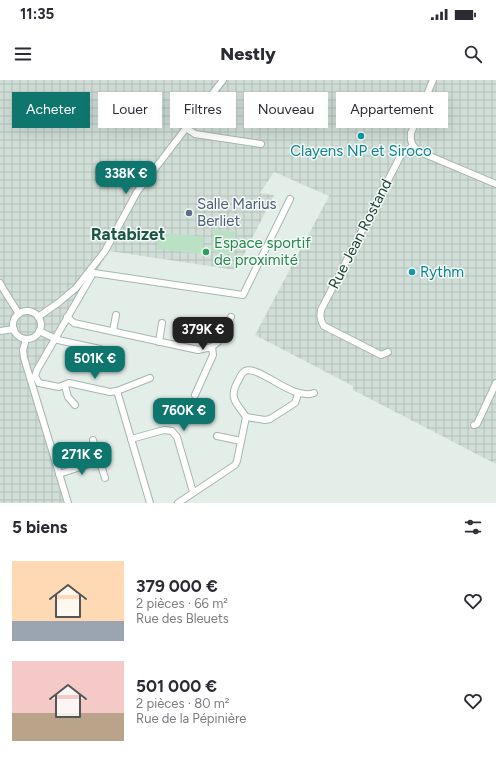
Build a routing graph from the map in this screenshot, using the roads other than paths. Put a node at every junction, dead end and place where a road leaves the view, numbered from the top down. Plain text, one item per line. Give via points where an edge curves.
1 (223, 80) edge
2 (433, 80) edge
3 (214, 92) edge
4 (186, 128) joint
5 (261, 144) dead end
6 (413, 146) junction
7 (496, 184) edge
8 (290, 199) dead end
9 (0, 282) edge
10 (19, 314) junction
11 (116, 315) dead end
12 (38, 317) junction
13 (67, 317) junction
14 (231, 317) dead end
15 (162, 323) dead end
16 (14, 329) junction
17 (0, 331) edge
18 (39, 331) junction
19 (113, 331) junction
20 (26, 339) junction
21 (55, 339) junction
22 (159, 342) junction
23 (212, 347) junction
24 (100, 349) dead end
25 (388, 352) dead end
26 (150, 378) dead end
27 (496, 383) edge
28 (64, 386) junction
29 (117, 391) junction
30 (314, 393) dead end
31 (298, 394) junction
32 (195, 395) dead end
33 (75, 406) dead end
34 (246, 417) junction
35 (474, 425) dead end
36 (217, 436) dead end
37 (131, 439) junction
38 (93, 440) dead end
39 (241, 441) junction
40 (100, 461) junction
41 (59, 474) junction
42 (105, 478) dead end
43 (193, 492) junction
44 (68, 503) edge
45 (150, 503) edge
46 (178, 503) edge

1 - 3 street
2 - 6 street via 411,133
4 - 5 street via 195,134
4 - 12 street via 137,192 105,251 76,288
6 - 7 street via 420,152
6 - 25 street, Rue Jean Rostand via 401,155 321,310 320,317 324,326 381,356
8 - 13 street via 243,295 94,273
9 - 10 street
10 - 12 street via 30,312
10 - 16 street via 14,322
11 - 19 street
12 - 18 street via 41,323
13 - 19 street via 74,323
13 - 21 street
14 - 23 street via 218,342
15 - 22 street
16 - 17 street
16 - 20 street via 19,337
18 - 20 street via 35,336
18 - 21 street
19 - 22 street
20 - 41 street via 24,358
21 - 24 street
21 - 28 street via 35,376 39,383
22 - 23 street via 198,350
23 - 32 street via 213,355
26 - 29 street
27 - 35 street via 477,424
28 - 29 street via 69,383 102,392
28 - 33 street
29 - 37 street
30 - 31 street
31 - 34 street via 295,403 270,419
31 - 34 street via 253,371 244,372 233,394
34 - 39 street
36 - 39 street
37 - 43 street via 164,430 172,431 177,437
37 - 45 street
38 - 40 street
39 - 43 street via 235,465
40 - 41 street
40 - 42 street
41 - 44 street
43 - 46 street

